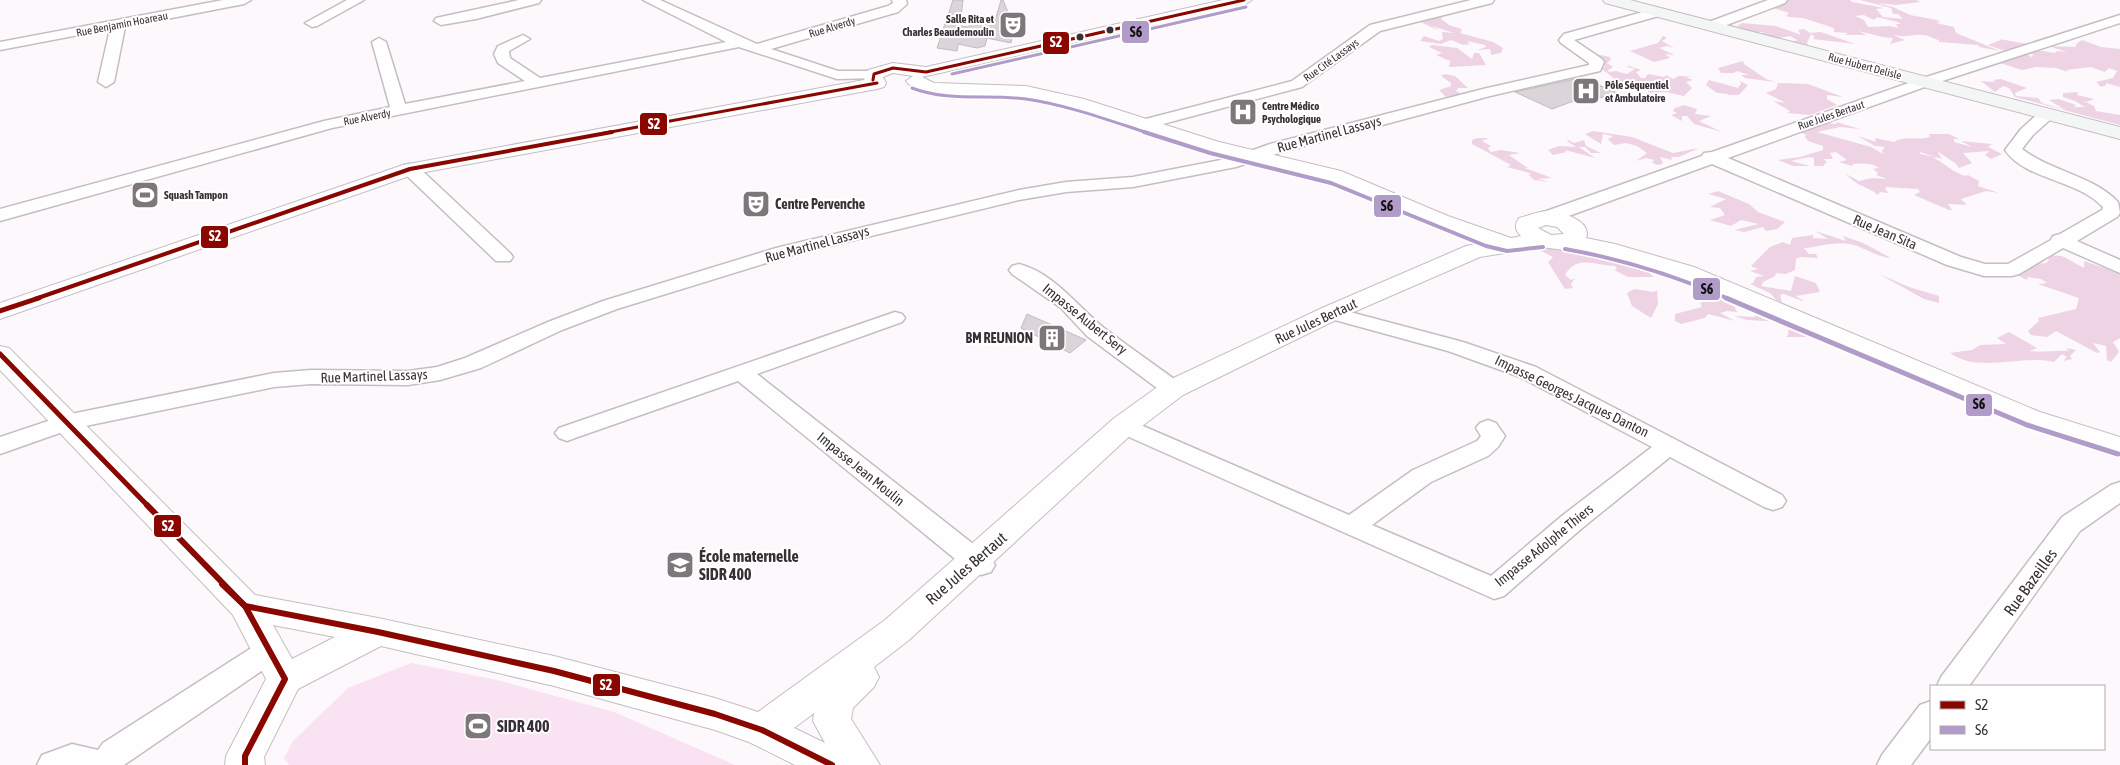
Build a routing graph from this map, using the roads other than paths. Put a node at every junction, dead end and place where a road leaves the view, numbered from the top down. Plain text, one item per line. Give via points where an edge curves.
1 (244, 0) edge
2 (357, 0) edge
3 (534, 0) edge
4 (650, 0) edge
5 (899, 0) edge
6 (1244, 0) edge
7 (1487, 0) edge
8 (1611, 0) edge
9 (1780, 0) edge
10 (1656, 12) junction
11 (2120, 19) edge
12 (441, 20) dead end
13 (312, 24) dead end
14 (118, 25) junction
15 (1712, 26) junction
16 (523, 39) dead end
17 (379, 42) dead end
18 (740, 43) junction
19 (0, 46) edge
20 (757, 50) junction
21 (837, 81) junction
22 (916, 81) junction
23 (106, 82) dead end
24 (1925, 82) junction
25 (538, 83) junction
26 (399, 111) junction
27 (2047, 114) junction
28 (1144, 124) junction
29 (2120, 133) edge
30 (1251, 156) junction
31 (1710, 157) junction
32 (410, 169) junction
33 (0, 215) edge
34 (1538, 228) junction
35 (2060, 240) junction
36 (1490, 245) junction
37 (503, 257) dead end
38 (2120, 267) edge
39 (1019, 270) dead end
40 (0, 311) edge
41 (1331, 313) junction
42 (895, 318) dead end
43 (0, 354) edge
44 (741, 372) junction
45 (1168, 393) junction
46 (66, 423) junction
47 (1126, 427) junction
48 (1488, 428) dead end
49 (567, 433) dead end
50 (1670, 445) junction
51 (0, 446) edge
52 (2120, 447) edge
53 (2120, 491) edge
54 (1773, 501) dead end
55 (1351, 527) junction
56 (978, 563) junction
57 (244, 606) junction
58 (378, 632) junction
59 (277, 665) junction
60 (1953, 685) edge
61 (1930, 715) edge
62 (762, 730) junction
63 (53, 765) edge
64 (105, 765) edge
65 (245, 765) edge
66 (832, 765) edge
67 (860, 765) edge
68 (1893, 765) edge

1 - 14 street, Rue Benjamin Hoareau
2 - 13 street
3 - 12 street
4 - 18 street
5 - 20 street, Rue Alverdy via 898,7
6 - 22 street via 944,69
7 - 28 street, Rue Cité Lassays via 1375,28 1297,84
8 - 10 main road, Rue Hubert Delisle
9 - 15 street
10 - 15 main road, Rue Hubert Delisle
10 - 30 street, Rue Martinel Lassays via 1569,37 1568,42 1597,62 1595,68 1488,92
11 - 24 street, Rue Jules Bertaut
14 - 19 street, Rue Benjamin Hoareau
14 - 23 street
15 - 24 main road, Rue Hubert Delisle
16 - 25 street via 500,54 503,60
17 - 26 street
18 - 20 street
18 - 25 street, Rue Alverdy
20 - 21 street
21 - 22 street
21 - 32 street
22 - 28 street via 1042,94
24 - 27 main road, Rue Hubert Delisle
24 - 31 street, Rue Jules Bertaut
25 - 26 street, Rue Alverdy
26 - 33 street, Rue Alverdy via 330,124
27 - 29 main road, Rue Hubert Delisle
27 - 35 street, Rue Jean Sita via 2013,150 2033,165 2096,191 2112,206 2111,213 2104,218
28 - 30 street
30 - 36 street via 1342,179
30 - 46 street, Rue Martinel Lassays via 1161,178 1019,195 783,252 610,305 473,363 440,373 408,378 274,380
31 - 34 street, Rue Jules Bertaut
31 - 35 street, Rue Jean Sita via 1954,261 1984,270 2012,270
32 - 37 street
32 - 40 street
34 - 36 street, Rue Jules Bertaut
34 - 52 street via 1568,224 1574,228 1571,239 1693,275 2030,418
35 - 38 street
36 - 41 street, Rue Jules Bertaut
39 - 45 street, Impasse Aubert Sery via 1054,292
41 - 45 street, Rue Jules Bertaut
41 - 50 street, Impasse Georges Jacques Danton via 1487,355 1528,372
42 - 44 street
43 - 46 street
44 - 49 street
44 - 56 street, Impasse Jean Moulin
45 - 47 street, Rue Jules Bertaut
46 - 51 street, Rue Martinel Lassays
46 - 57 street
47 - 55 street, Impasse Adolphe Thiers
47 - 56 street, Rue Jules Bertaut via 1086,470
48 - 55 street via 1492,436 1490,443 1409,483
50 - 54 street, Impasse Georges Jacques Danton
50 - 55 street, Impasse Adolphe Thiers via 1494,589
53 - 60 street, Rue Bazeilles via 2071,524
56 - 62 street, Rue Jules Bertaut via 897,630
56 - 67 street, Rue Jules Bertaut via 835,701 832,721
57 - 58 street
57 - 59 street
58 - 59 street
58 - 62 street via 554,671 715,714
59 - 64 street via 114,753
59 - 65 street via 245,756
61 - 68 street
62 - 66 street
63 - 64 street via 72,758

